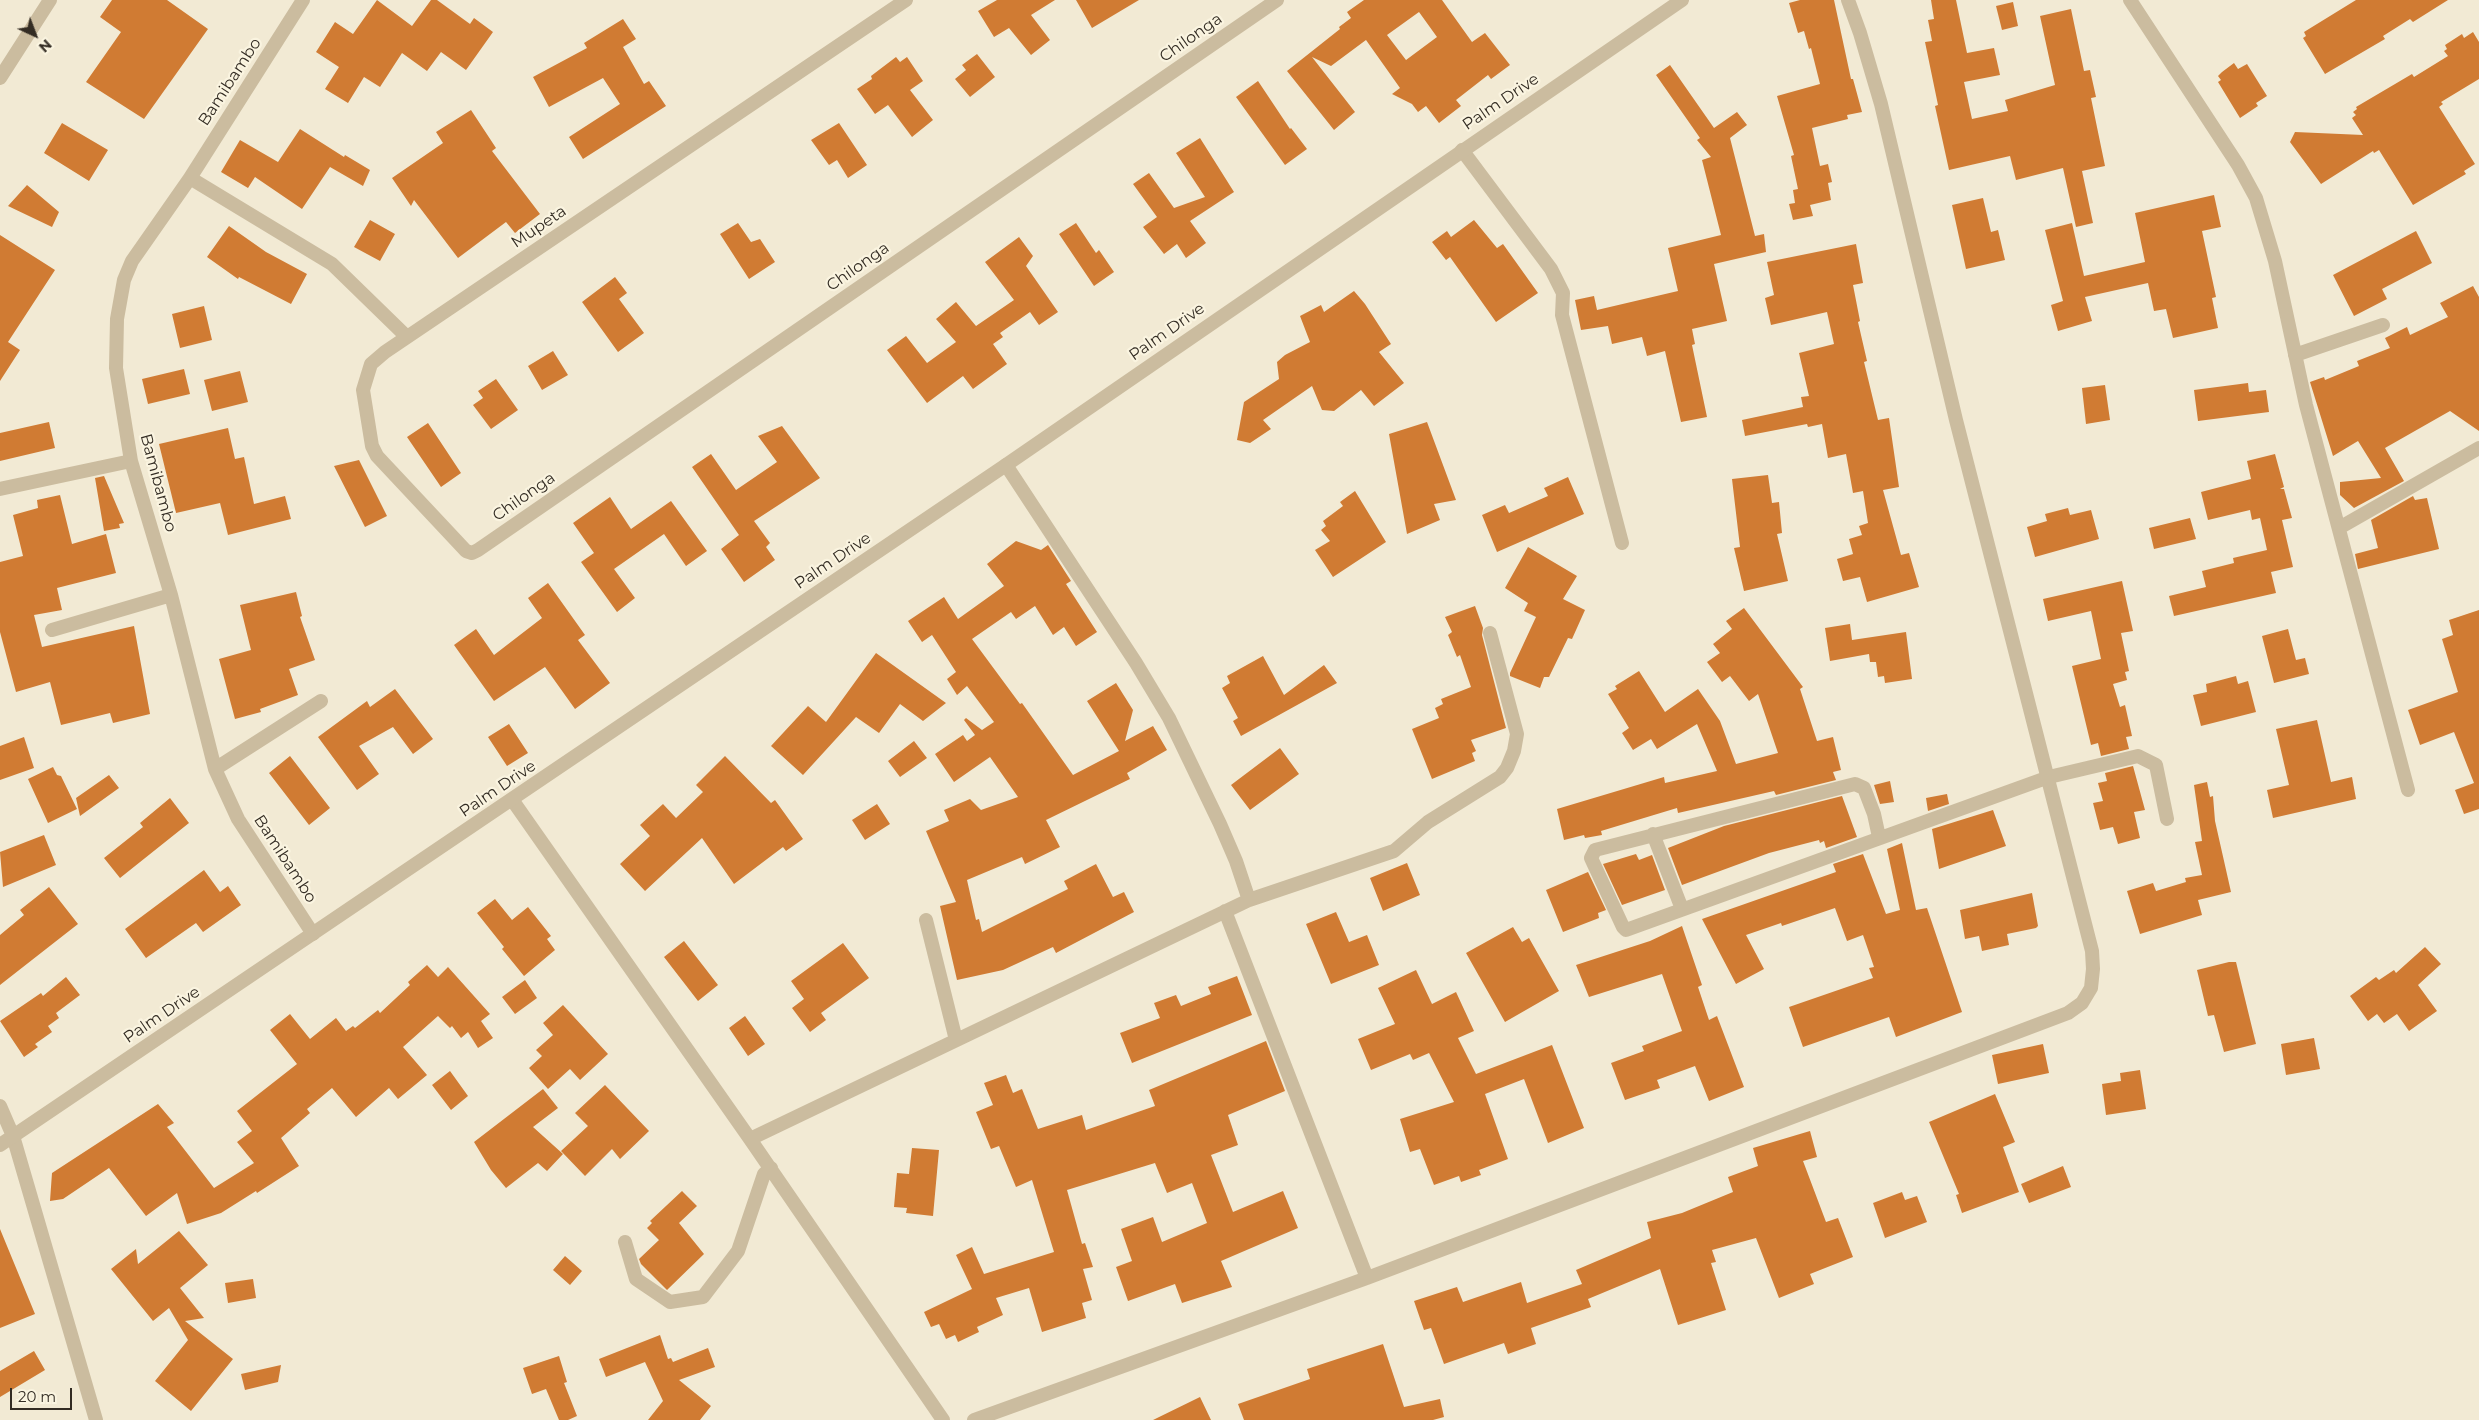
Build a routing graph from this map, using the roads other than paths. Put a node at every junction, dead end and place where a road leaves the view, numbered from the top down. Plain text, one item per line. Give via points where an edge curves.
1 (50, 0) edge
2 (303, 0) edge
3 (906, 0) edge
4 (1277, 0) edge
5 (1682, 0) edge
6 (1848, 0) edge
7 (2130, 0) edge
8 (0, 78) edge
9 (1462, 150) junction
10 (190, 178) junction
11 (2383, 325) dead end
12 (407, 337) junction
13 (2296, 355) junction
14 (2479, 448) edge
15 (131, 461) junction
16 (1006, 465) junction
17 (0, 489) edge
18 (2339, 528) junction
19 (1622, 543) dead end
20 (458, 544) joint
21 (170, 595) junction
22 (52, 630) dead end
23 (1490, 633) dead end
24 (321, 701) dead end
25 (215, 769) junction
26 (2049, 777) junction
27 (2408, 790) dead end
28 (512, 801) junction
29 (2167, 819) dead end
30 (1653, 834) junction
31 (1879, 837) junction
32 (1249, 900) junction
33 (1682, 909) junction
34 (1225, 912) junction
35 (926, 920) dead end
36 (313, 934) junction
37 (956, 1040) junction
38 (0, 1106) edge
39 (13, 1136) junction
40 (750, 1138) junction
41 (0, 1145) edge
42 (770, 1168) junction
43 (625, 1242) dead end
44 (1367, 1278) junction
45 (96, 1420) edge
46 (943, 1420) edge
47 (974, 1420) edge

1 - 8 street
2 - 10 street, Bamibambo
3 - 12 street, Mupeta
4 - 20 street, Chilonga via 478,550 466,552
5 - 9 street, Palm Drive
6 - 26 street via 1881,104 1956,420
7 - 13 street via 2238,165 2256,198 2275,261
9 - 16 street, Palm Drive
9 - 19 street via 1551,269 1563,292 1562,315
10 - 12 street via 332,264
10 - 15 street, Bamibambo via 132,261 124,280 117,319 116,368
11 - 13 street
12 - 20 street, Mupeta via 371,364 366,377 363,390 372,446 377,456
13 - 18 street
14 - 18 street
15 - 17 street
15 - 21 street, Bamibambo
16 - 28 street, Palm Drive
16 - 32 street via 1169,718 1236,861
18 - 27 street
21 - 22 street
21 - 25 street, Bamibambo
23 - 32 street via 1517,734 1514,751 1500,777 1428,822 1394,851
24 - 25 street
25 - 36 street, Bamibambo via 238,819
26 - 29 street via 2138,756 2156,766
26 - 31 street
26 - 44 street via 2092,951 2091,988 2082,1003 2059,1017
28 - 36 street, Palm Drive
28 - 40 street
30 - 31 street via 1855,784 1864,788
30 - 33 street
30 - 33 street via 1595,850 1591,858 1623,928 1630,929
31 - 33 street
32 - 34 street
34 - 37 street
34 - 44 street
35 - 37 street
36 - 39 street, Palm Drive
37 - 40 street
38 - 39 street
39 - 41 street, Palm Drive
39 - 45 street
40 - 42 street
42 - 43 street via 764,1174 738,1251 703,1297 670,1302 636,1279
42 - 46 street
44 - 47 street

